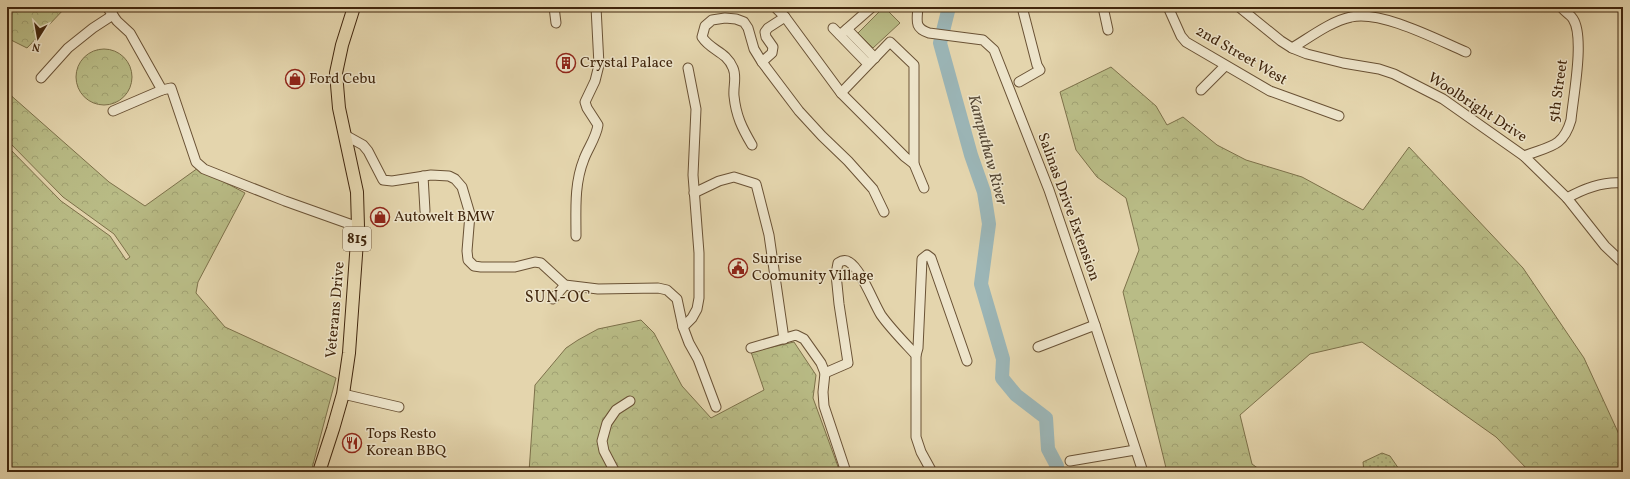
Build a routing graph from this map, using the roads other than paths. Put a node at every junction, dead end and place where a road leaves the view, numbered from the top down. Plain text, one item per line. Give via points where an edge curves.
1 (107, 7) edge
2 (354, 7) edge
3 (554, 7) edge
4 (596, 7) edge
5 (775, 7) edge
6 (872, 7) edge
7 (918, 7) edge
8 (1022, 7) edge
9 (1103, 7) edge
10 (1179, 7) edge
11 (1239, 7) edge
12 (1169, 8) edge
13 (1562, 8) dead end
14 (113, 15) junction
15 (785, 16) junction
16 (556, 23) dead end
17 (833, 28) dead end
18 (1108, 30) dead end
19 (843, 32) junction
20 (1292, 48) junction
21 (1466, 52) dead end
22 (875, 58) junction
23 (762, 62) junction
24 (868, 64) junction
25 (1225, 66) junction
26 (688, 68) dead end
27 (41, 78) dead end
28 (1019, 82) dead end
29 (162, 90) junction
30 (1201, 90) dead end
31 (841, 93) junction
32 (113, 111) dead end
33 (1339, 116) dead end
34 (345, 135) junction
35 (752, 145) dead end
36 (1524, 156) junction
37 (914, 164) junction
38 (423, 176) junction
39 (1623, 183) edge
40 (924, 188) dead end
41 (694, 193) junction
42 (1567, 198) junction
43 (426, 211) dead end
44 (884, 212) dead end
45 (358, 227) junction
46 (576, 236) dead end
47 (1623, 263) edge
48 (565, 285) junction
49 (553, 299) dead end
50 (1095, 325) junction
51 (683, 326) junction
52 (784, 339) junction
53 (1038, 347) dead end
54 (751, 348) dead end
55 (916, 355) junction
56 (967, 361) dead end
57 (825, 372) junction
58 (343, 394) junction
59 (630, 401) dead end
60 (399, 407) dead end
61 (716, 407) dead end
62 (1135, 450) junction
63 (1070, 461) dead end
64 (318, 472) edge
65 (615, 472) edge
66 (846, 472) edge
67 (932, 472) edge
68 (1143, 472) edge

1 - 14 street
2 - 34 main road, Veterans Drive / 815 via 336,73 338,108
3 - 16 street
4 - 46 street via 599,65 585,102 598,125 597,133 584,160 576,192
5 - 15 street
6 - 19 street
7 - 50 street, Salinas Drive Extension via 917,24 921,30 983,40 994,50 1049,190
8 - 28 street via 1040,70
9 - 18 street
10 - 12 street
11 - 20 street, Woolbright Drive
12 - 25 street, 2nd Street West via 1186,42
13 - 36 street, 5th Street via 1574,20 1578,35 1571,120 1568,131 1558,143
14 - 27 street via 68,48
14 - 29 street via 130,33
15 - 23 street via 768,28 766,37 773,47 772,53
15 - 31 street
17 - 19 street
19 - 22 street
19 - 24 street
20 - 21 street via 1340,20 1352,16 1374,17 1404,25
20 - 36 street, Woolbright Drive via 1307,54 1394,74 1443,99
22 - 24 street
22 - 37 street via 890,42 914,65
23 - 35 street via 744,22 725,18 712,20 705,26 702,37 710,46 720,51 735,73 734,95 738,120
23 - 44 street via 799,111 873,189
24 - 31 street
25 - 30 street
25 - 33 street, 2nd Street West via 1270,91
26 - 41 street via 696,109
29 - 32 street
29 - 45 street via 171,88 196,162 204,169
31 - 37 street
34 - 38 street via 363,145 383,180
34 - 45 main road, Veterans Drive / 815 via 358,192
36 - 42 street, Woolbright Drive
37 - 40 street
38 - 43 street
38 - 48 street via 452,177 462,187 470,214 468,260 474,266 515,267 541,263
39 - 42 street via 1607,184 1578,192
41 - 51 street via 700,298 692,318
41 - 52 street via 719,180 734,177 756,184 769,235
42 - 47 street, Woolbright Drive
45 - 58 main road, Veterans Drive / 815 via 349,353
48 - 49 street
48 - 51 street via 598,289 668,290 677,299
50 - 53 street
50 - 62 street, Salinas Drive Extension
51 - 61 street
52 - 54 street
52 - 57 street via 796,335 804,338
55 - 56 street via 922,259 928,255
55 - 57 street via 882,315 860,274 850,262 841,261 838,263 836,274 848,363
55 - 67 street via 916,437
57 - 66 street via 824,406
58 - 60 street
58 - 64 main road, Veterans Drive / 815 via 334,429
59 - 65 street via 616,410 607,423 602,440 604,451
62 - 63 street
62 - 68 street, Salinas Drive Extension

